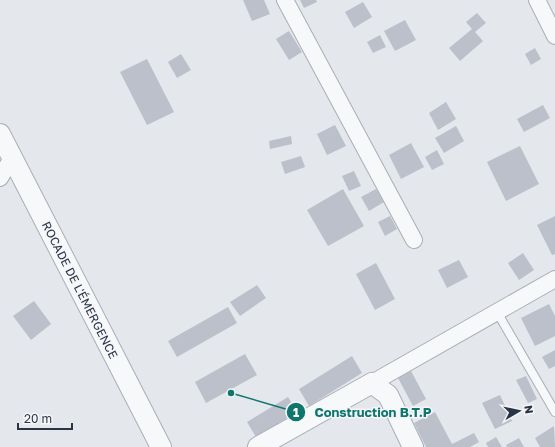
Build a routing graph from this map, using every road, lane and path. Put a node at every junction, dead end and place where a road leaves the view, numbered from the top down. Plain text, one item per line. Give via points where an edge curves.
1 (285, 0) edge
2 (537, 0) edge
3 (555, 36) edge
4 (0, 134) edge
5 (12, 158) junction
6 (0, 178) edge
7 (414, 240) dead end
8 (555, 279) edge
9 (498, 312) junction
10 (372, 383) junction
11 (555, 412) edge
12 (160, 447) edge
13 (258, 447) edge
14 (413, 447) edge

1 - 7 street
2 - 3 street
4 - 5 street, ROCADE DE L'ÉMERGENCE
5 - 6 street
5 - 12 street, ROCADE DE L'ÉMERGENCE
8 - 9 street
9 - 10 street
9 - 11 lane
10 - 13 street
10 - 14 street via 388,395

